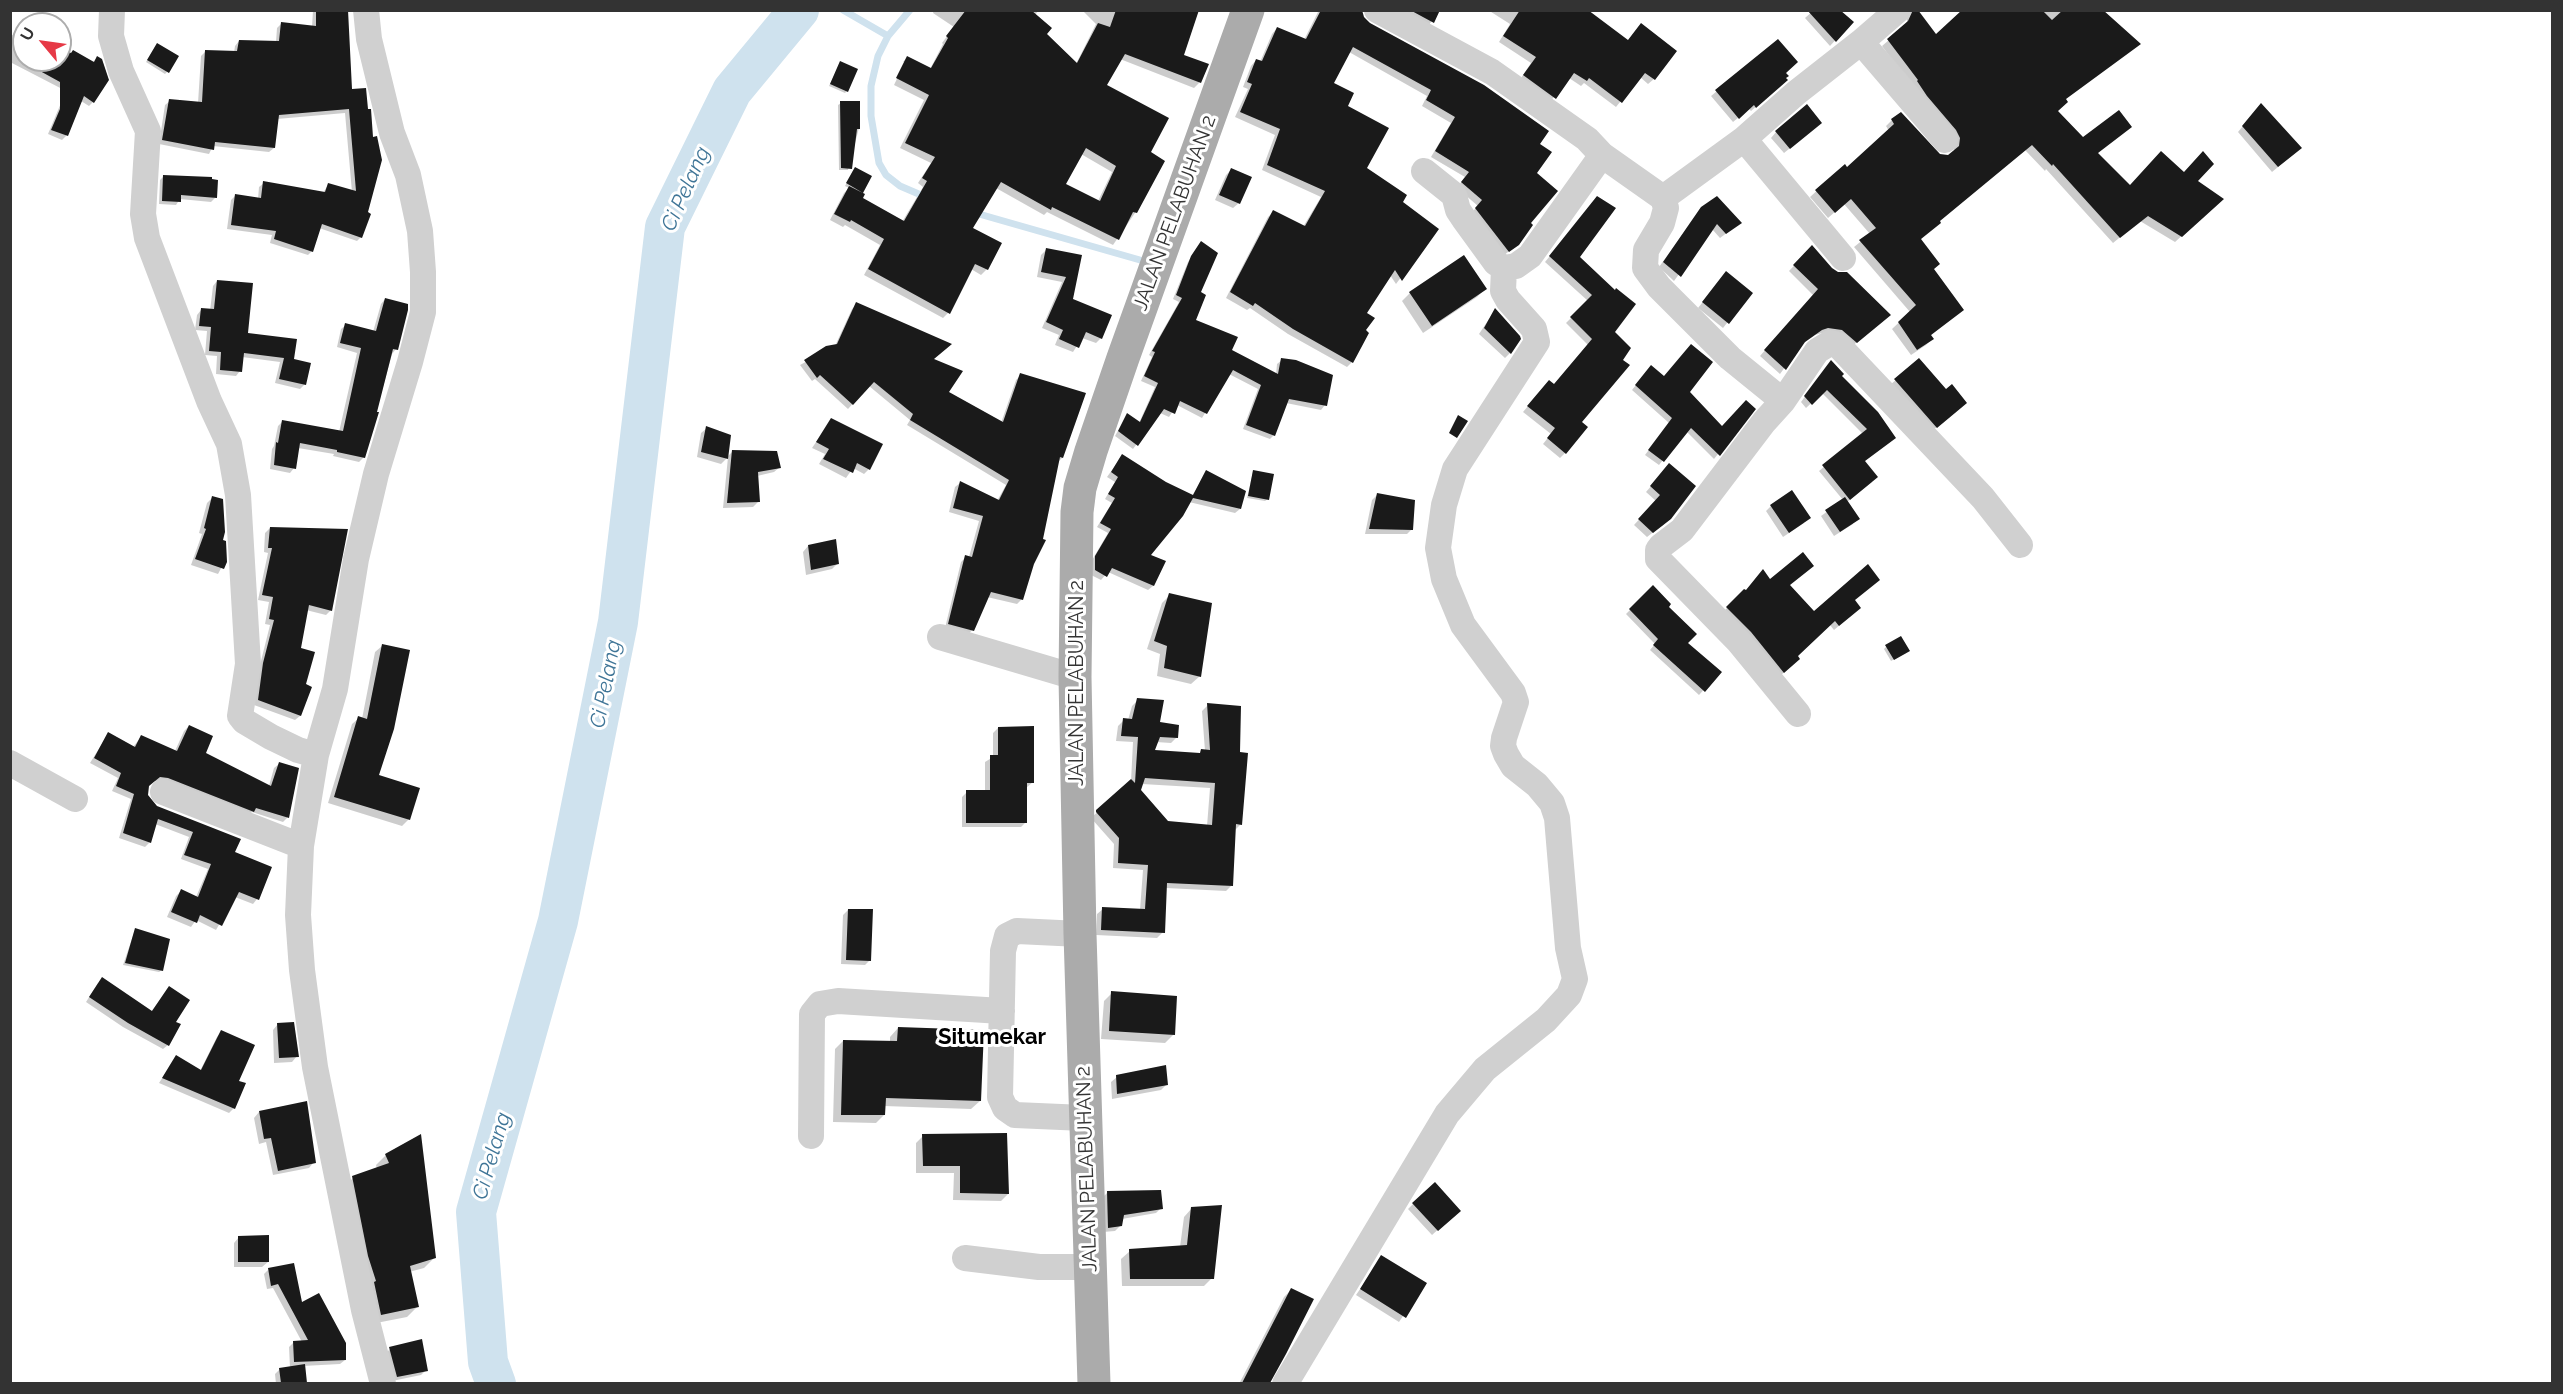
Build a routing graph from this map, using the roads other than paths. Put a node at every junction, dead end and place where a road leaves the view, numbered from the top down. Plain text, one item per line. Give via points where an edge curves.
1 (112, 10) edge
2 (366, 10) edge
3 (1248, 10) edge
4 (1377, 10) edge
5 (1898, 10) edge
6 (1862, 42) junction
7 (1744, 139) junction
8 (1945, 140) dead end
9 (1602, 155) junction
10 (1424, 171) dead end
11 (1663, 198) junction
12 (1843, 258) dead end
13 (1504, 268) junction
14 (1783, 401) junction
15 (2020, 545) dead end
16 (940, 637) dead end
17 (1076, 677) junction
18 (1798, 714) dead end
19 (316, 755) junction
20 (10, 763) edge
21 (163, 792) dead end
22 (75, 799) dead end
23 (301, 846) junction
24 (1080, 934) junction
25 (1002, 1011) junction
26 (1084, 1118) junction
27 (811, 1136) dead end
28 (965, 1258) dead end
29 (1090, 1267) junction
30 (382, 1383) edge
31 (1094, 1383) edge
32 (1285, 1383) edge

1 - 19 street via 111,36 148,131 143,214 147,238 231,454 238,495 248,664 240,716 271,737
2 - 19 street via 369,39 420,231 423,312 376,474 356,559 335,689
3 - 17 main road, JALAN PELABUHAN 2 via 1080,488
4 - 9 street via 1492,72 1587,139
5 - 6 street
6 - 7 street
6 - 8 street
7 - 11 street
7 - 12 street
9 - 11 street
9 - 13 street via 1536,249 1516,266
10 - 13 street via 1454,195 1464,219 1496,263
11 - 14 street via 1666,208 1646,250 1645,268 1659,287 1731,358
13 - 32 street via 1503,291 1534,328 1536,342 1455,469 1444,505 1438,548 1444,579 1463,625 1516,702 1503,738 1506,754 1513,766 1548,795 1557,818 1568,948 1575,979 1569,995 1557,1008 1485,1069 1447,1114
14 - 15 street via 1816,351 1830,343 1838,345 1983,498
14 - 18 street via 1682,530 1661,546 1657,555 1739,642
16 - 17 street
17 - 24 main road, JALAN PELABUHAN 2
19 - 23 street
20 - 22 street
21 - 23 street
23 - 30 street via 298,915 315,1067
24 - 25 street via 1017,931 1007,936
24 - 26 main road, JALAN PELABUHAN 2
25 - 26 street via 1000,1097 1005,1108 1015,1115
25 - 27 street via 837,1001 820,1004 812,1014
26 - 29 main road, JALAN PELABUHAN 2
28 - 29 street via 1039,1267
29 - 31 main road, JALAN PELABUHAN 2

